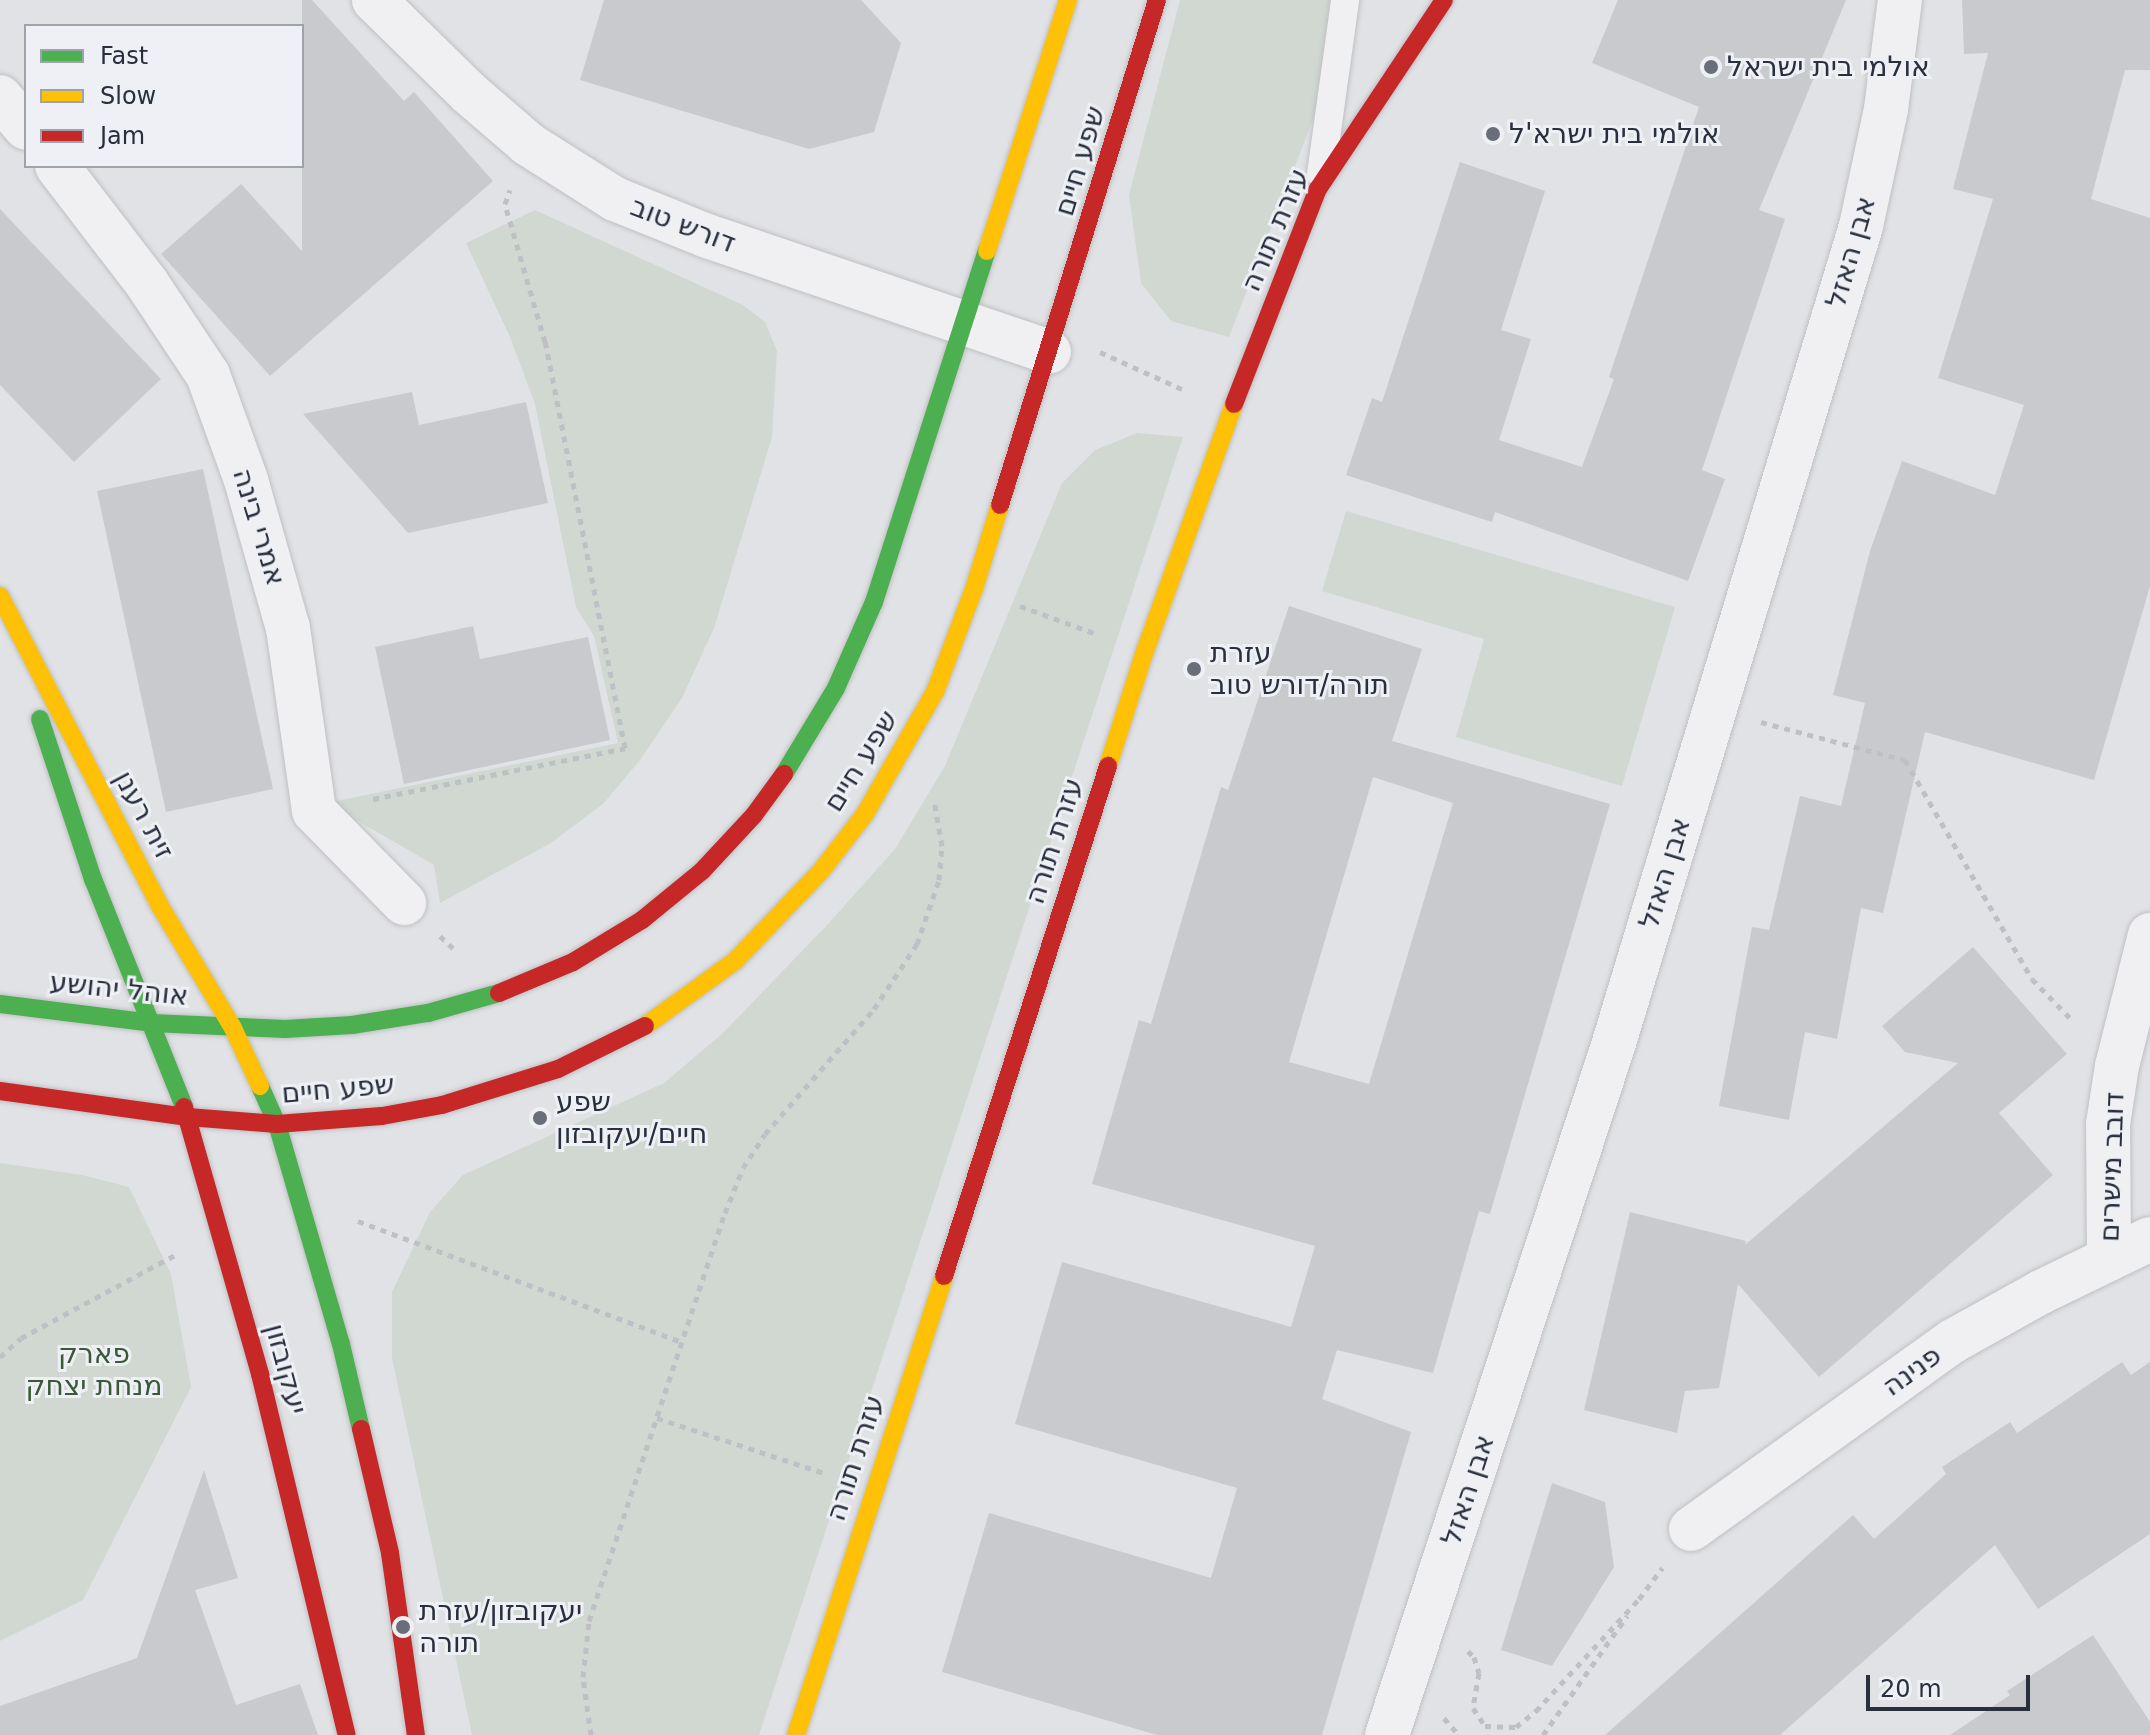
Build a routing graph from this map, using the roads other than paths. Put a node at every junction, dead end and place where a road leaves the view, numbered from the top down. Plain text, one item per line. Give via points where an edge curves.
1 (374, 0) edge
2 (1068, 0) edge
3 (1157, 0) edge
4 (1345, 0) edge
5 (1444, 0) edge
6 (1900, 0) edge
7 (0, 97) edge
8 (24, 126) edge
9 (59, 168) edge
10 (1318, 189) junction
11 (963, 324) junction
12 (1052, 342) junction
13 (0, 596) edge
14 (12, 625) junction
15 (404, 903) road end
16 (2150, 935) edge
17 (0, 1004) edge
18 (152, 1023) junction
19 (233, 1028) junction
20 (0, 1091) edge
21 (188, 1117) junction
22 (277, 1124) junction
23 (2150, 1239) edge
24 (2109, 1259) junction
25 (1691, 1529) road end
26 (347, 1735) edge
27 (416, 1735) edge
28 (796, 1735) edge
29 (1387, 1735) edge

1 - 11 street, דורש טוב via 528,144 615,199
2 - 11 street, שפע חיים
3 - 12 street, שפע חיים
4 - 10 lane
5 - 10 street, עזרת תורה
6 - 29 street, אבן האזל via 1886,109 1861,226 1613,1046
7 - 8 street
9 - 15 street, אמרי בינה via 146,282 208,375 246,480 288,628 314,811
10 - 28 street, עזרת תורה via 1145,651
11 - 12 street, דורש טוב
11 - 19 street, שפע חיים via 874,602 836,688 754,815 702,871 642,920 573,962 501,992 428,1013 352,1025
12 - 22 street, שפע חיים via 974,589 918,724 865,814 821,871 735,961 625,1038 558,1069 468,1098 382,1116
13 - 14 street, זית רענן
14 - 18 street, זית רענן via 93,879
14 - 19 street, זית רענן via 160,906
16 - 24 street, דובב מישרים via 2108,1124
17 - 18 street, אוהל יהושע
18 - 19 street, אוהל יהושע
18 - 21 street, יעקובזון
19 - 22 street, יעקובזון
20 - 21 street
21 - 22 street, שפע חיים
21 - 26 street, יעקובזון via 260,1374
22 - 27 street, יעקובזון via 341,1344 390,1553
23 - 24 street, פנינה
24 - 25 street, פנינה via 1953,1341

